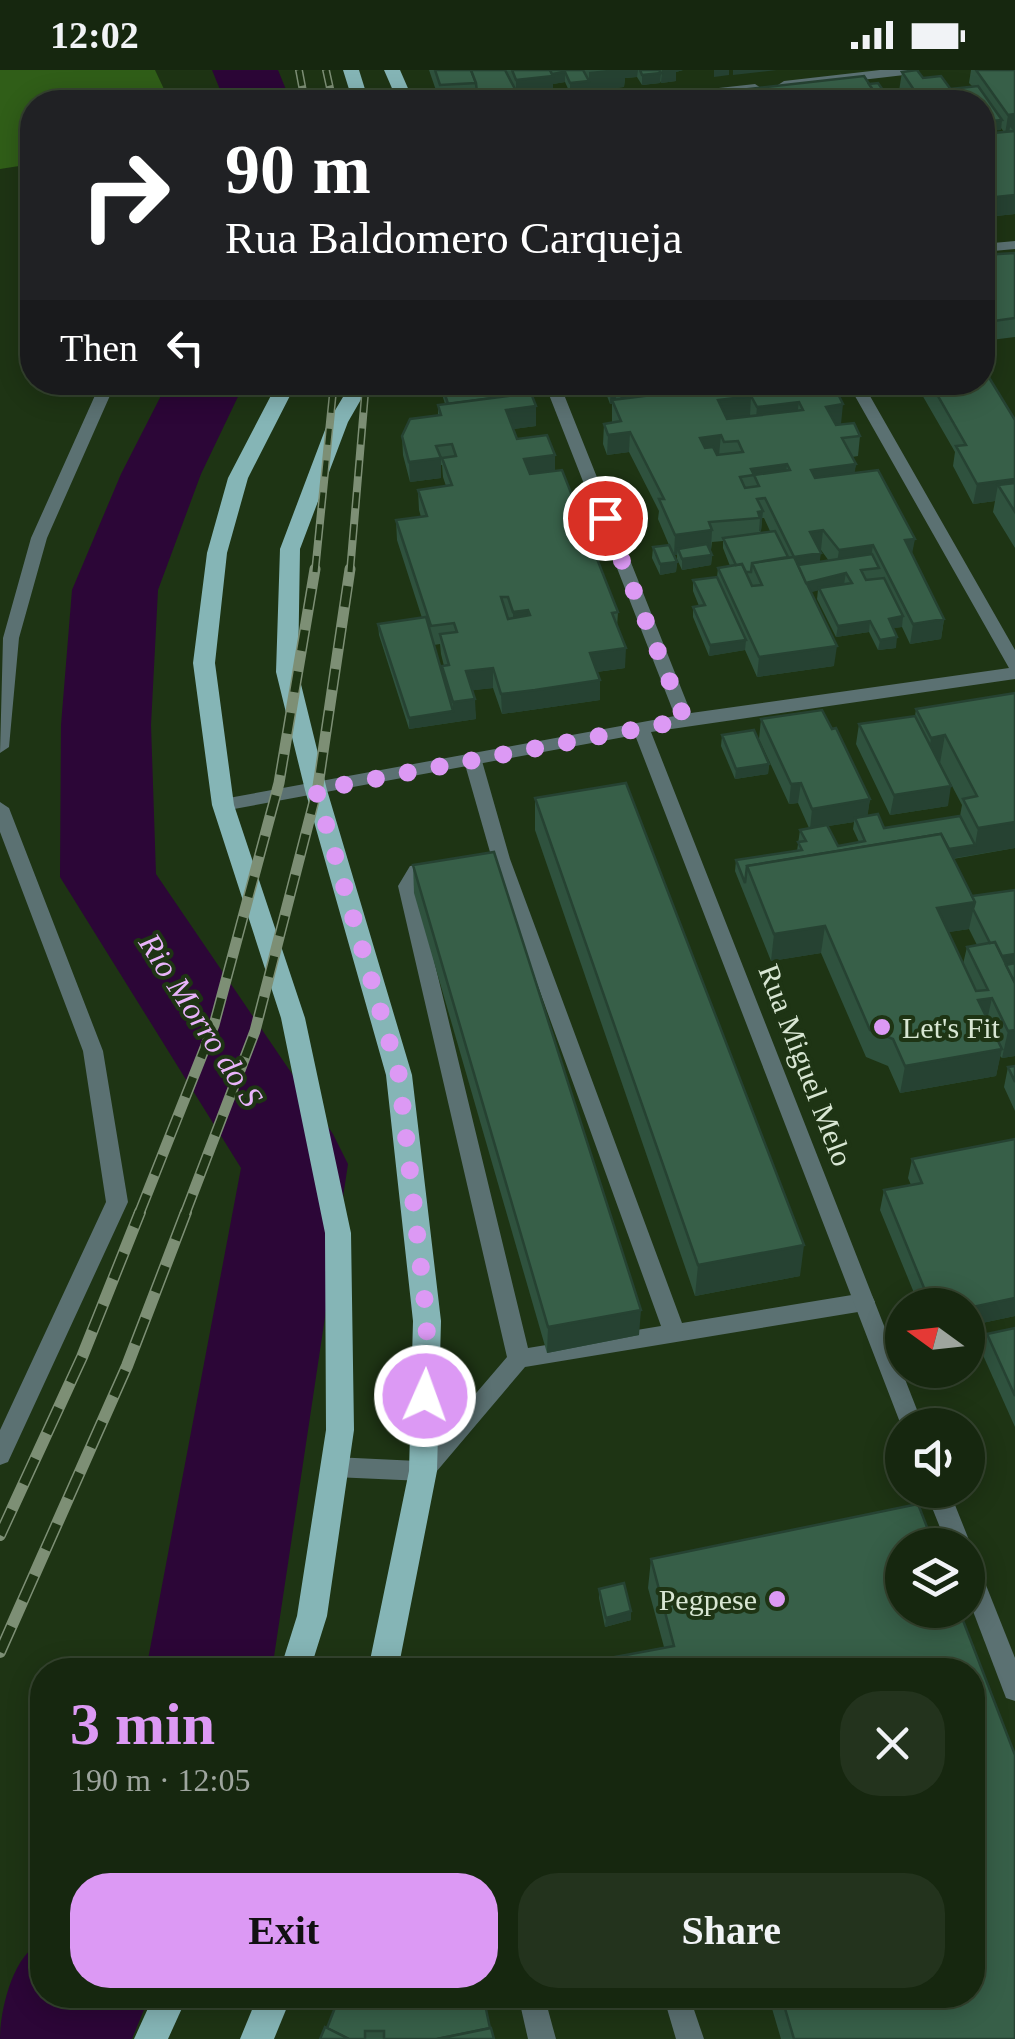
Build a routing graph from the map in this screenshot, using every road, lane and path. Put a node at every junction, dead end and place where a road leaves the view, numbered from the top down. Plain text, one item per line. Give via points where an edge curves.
1 (913, 70) edge
2 (761, 90) edge
3 (102, 395) edge
4 (281, 395) edge
5 (354, 395) edge
6 (556, 395) edge
7 (861, 395) edge
8 (1015, 665) edge
9 (1015, 673) edge
10 (685, 720) junction
11 (642, 729) junction
12 (0, 747) edge
13 (473, 760) junction
14 (316, 790) junction
15 (223, 805) junction
16 (0, 808) edge
17 (484, 861) junction
18 (864, 1302) junction
19 (675, 1334) junction
20 (520, 1358) junction
21 (905, 1408) edge
22 (2, 1448) edge
23 (334, 1467) junction
24 (423, 1471) junction
25 (985, 1612) edge
26 (299, 1658) edge
27 (385, 1658) edge
28 (1015, 1690) edge
29 (165, 2008) edge
30 (269, 2008) edge
31 (534, 2008) edge
32 (680, 2008) edge
33 (151, 2039) edge
34 (256, 2039) edge
35 (542, 2039) edge
36 (690, 2039) edge

1 - 2 street
3 - 12 street via 39,538 11,638
4 - 15 main road via 238,478 217,553 204,663
5 - 14 main road via 290,550 287,672
6 - 10 street
7 - 8 street
9 - 10 street
10 - 11 street
11 - 13 street
11 - 18 street, Rua Miguel Melo
13 - 14 street
13 - 17 street
14 - 15 street
14 - 24 main road via 399,1075 427,1321
15 - 23 main road via 294,1018 338,1233 340,1430
16 - 22 street via 92,1051 117,1202
17 - 19 street
17 - 20 street via 417,871 408,886
18 - 19 street
18 - 21 street, Rua Miguel Melo
19 - 20 street
20 - 24 street
23 - 24 street
23 - 26 main road via 312,1616
24 - 27 main road
25 - 28 street
29 - 33 main road
30 - 34 main road
31 - 35 street
32 - 36 street

